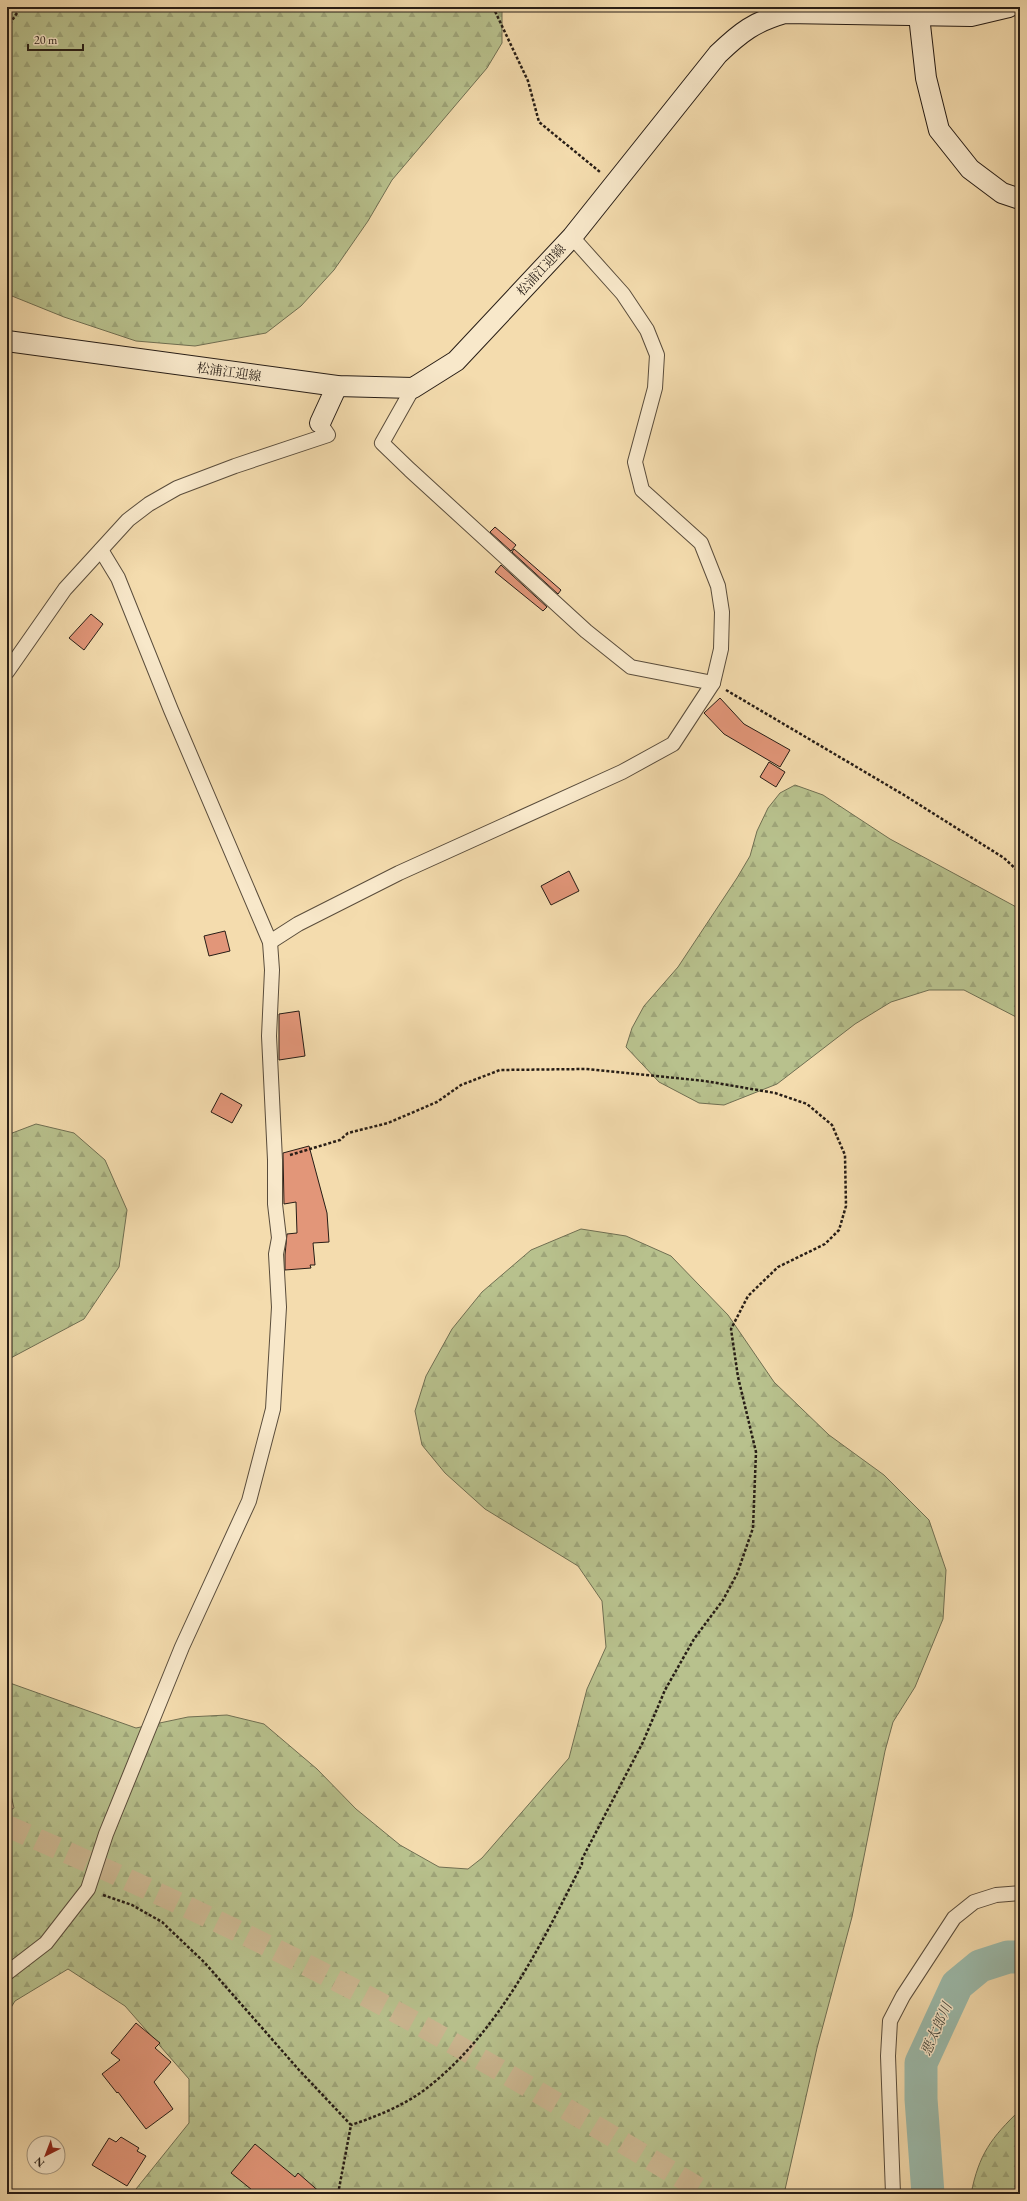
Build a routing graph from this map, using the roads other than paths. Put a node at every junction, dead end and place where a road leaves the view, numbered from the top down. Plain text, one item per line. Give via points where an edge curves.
1 (1009, 7) edge
2 (918, 12) edge
3 (1020, 199) edge
4 (572, 237) junction
5 (7, 341) edge
6 (337, 386) junction
7 (413, 388) junction
8 (320, 423) joint
9 (101, 550) junction
10 (7, 672) edge
11 (713, 682) junction
12 (270, 942) junction
13 (1020, 1892) edge
14 (7, 1973) edge
15 (893, 2194) edge

1 - 2 main road, 松浦江迎線 via 971,16
2 - 3 main road via 926,78 939,130 970,169 1002,193
2 - 4 main road, 松浦江迎線 via 785,13 761,20 738,35 718,54
4 - 7 main road, 松浦江迎線 via 456,361
4 - 11 street via 624,294 647,330 657,355 655,388 635,462 642,490 701,543 718,586 722,612 721,649
5 - 6 main road, 松浦江迎線
6 - 7 main road, 松浦江迎線
6 - 8 main road
7 - 11 street via 382,443 586,632 631,667
8 - 9 street via 328,435 213,474 177,488 149,504 128,520
9 - 10 street via 65,589
9 - 12 street via 118,578
11 - 12 street via 673,744 622,772 399,873 298,924
12 - 14 street via 272,970 268,1036 275,1204 279,1238 276,1254 279,1307 274,1409 249,1501 182,1647 106,1834 88,1889 46,1943
13 - 15 street via 996,1895 974,1902 954,1918 903,1996 890,2021 888,2056

